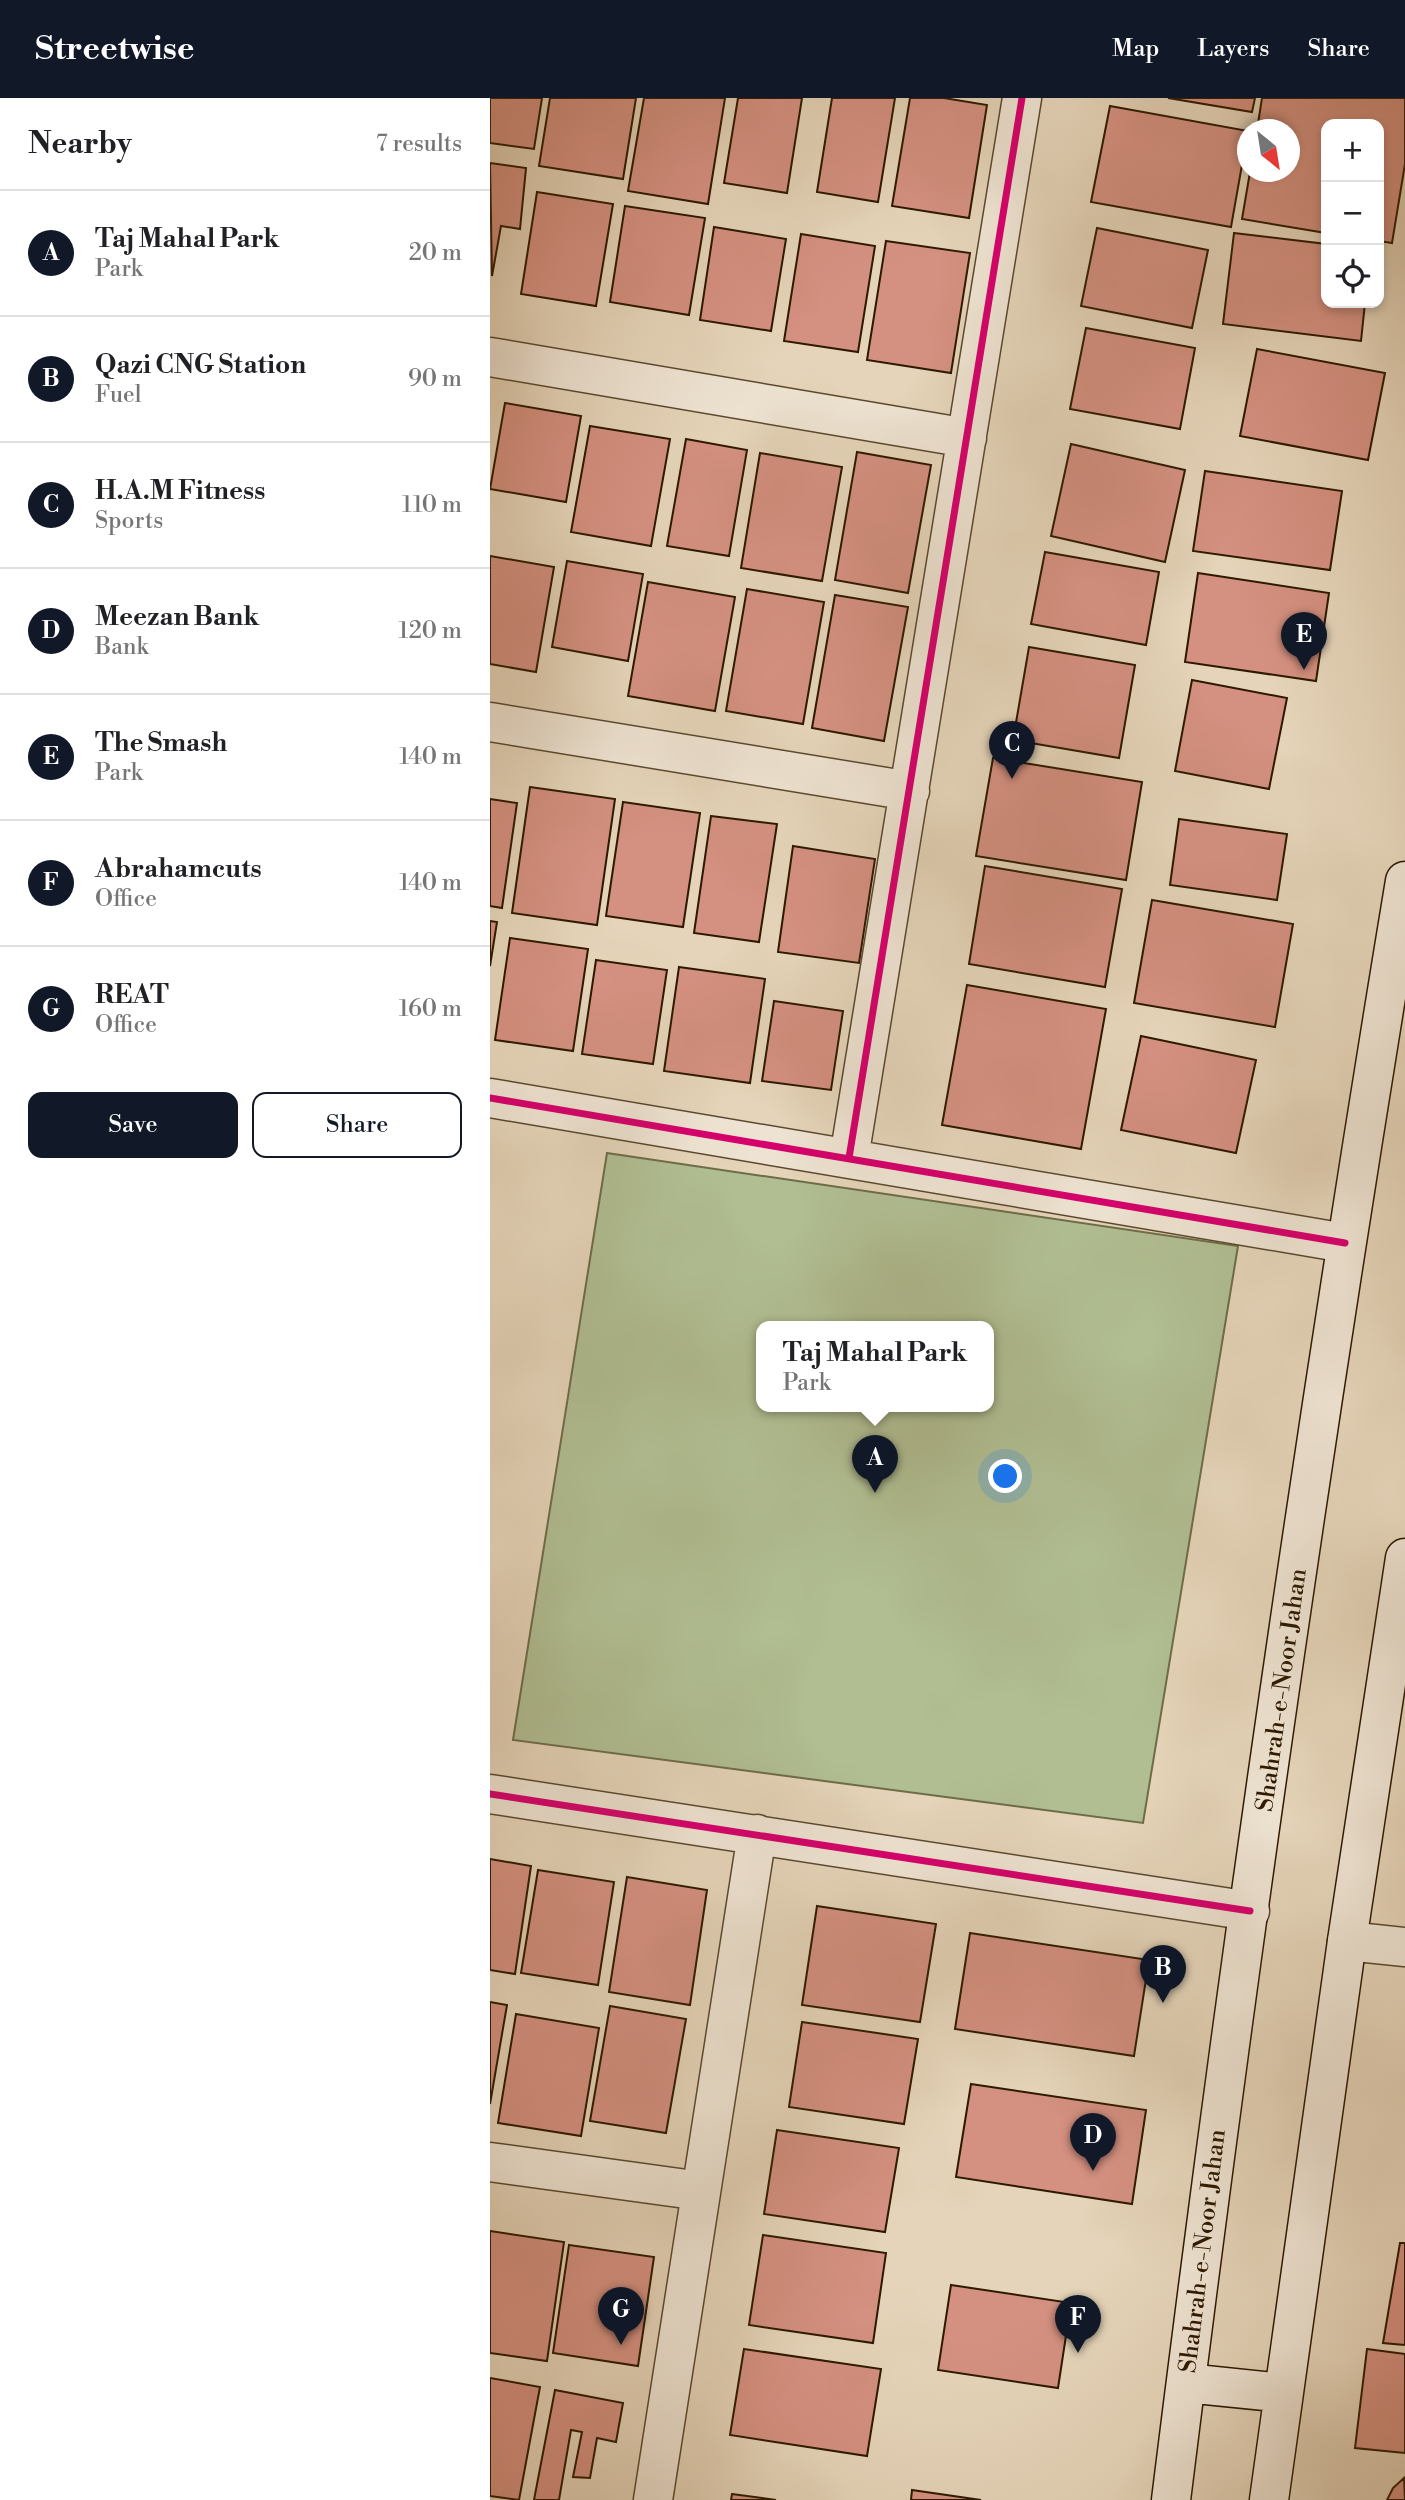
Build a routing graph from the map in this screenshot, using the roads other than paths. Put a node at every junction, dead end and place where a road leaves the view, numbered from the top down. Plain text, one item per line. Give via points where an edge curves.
1 (1022, 98) edge
2 (490, 357) edge
3 (967, 438) junction
4 (490, 722) edge
5 (910, 791) junction
6 (1405, 881) edge
7 (490, 1098) edge
8 (849, 1158) junction
9 (1345, 1243) junction
10 (1405, 1558) edge
11 (490, 1794) edge
12 (757, 1834) junction
13 (1250, 1911) junction
14 (1347, 1941) junction
15 (1405, 1947) edge
16 (490, 2162) edge
17 (701, 2191) junction
18 (1186, 2383) junction
19 (1284, 2393) junction
20 (653, 2500) edge
21 (1171, 2500) edge
22 (1269, 2500) edge

1 - 3 street
2 - 3 street
3 - 5 street
4 - 5 street
5 - 8 street
6 - 9 street, Shahrah-e-Noor Jahan
7 - 8 street
8 - 9 street
9 - 13 street, Shahrah-e-Noor Jahan
10 - 14 street
11 - 12 street
12 - 13 street
12 - 17 street
13 - 18 street, Shahrah-e-Noor Jahan
14 - 15 street
14 - 19 street
16 - 17 street
17 - 20 street
18 - 19 street
18 - 21 street, Shahrah-e-Noor Jahan
19 - 22 street

